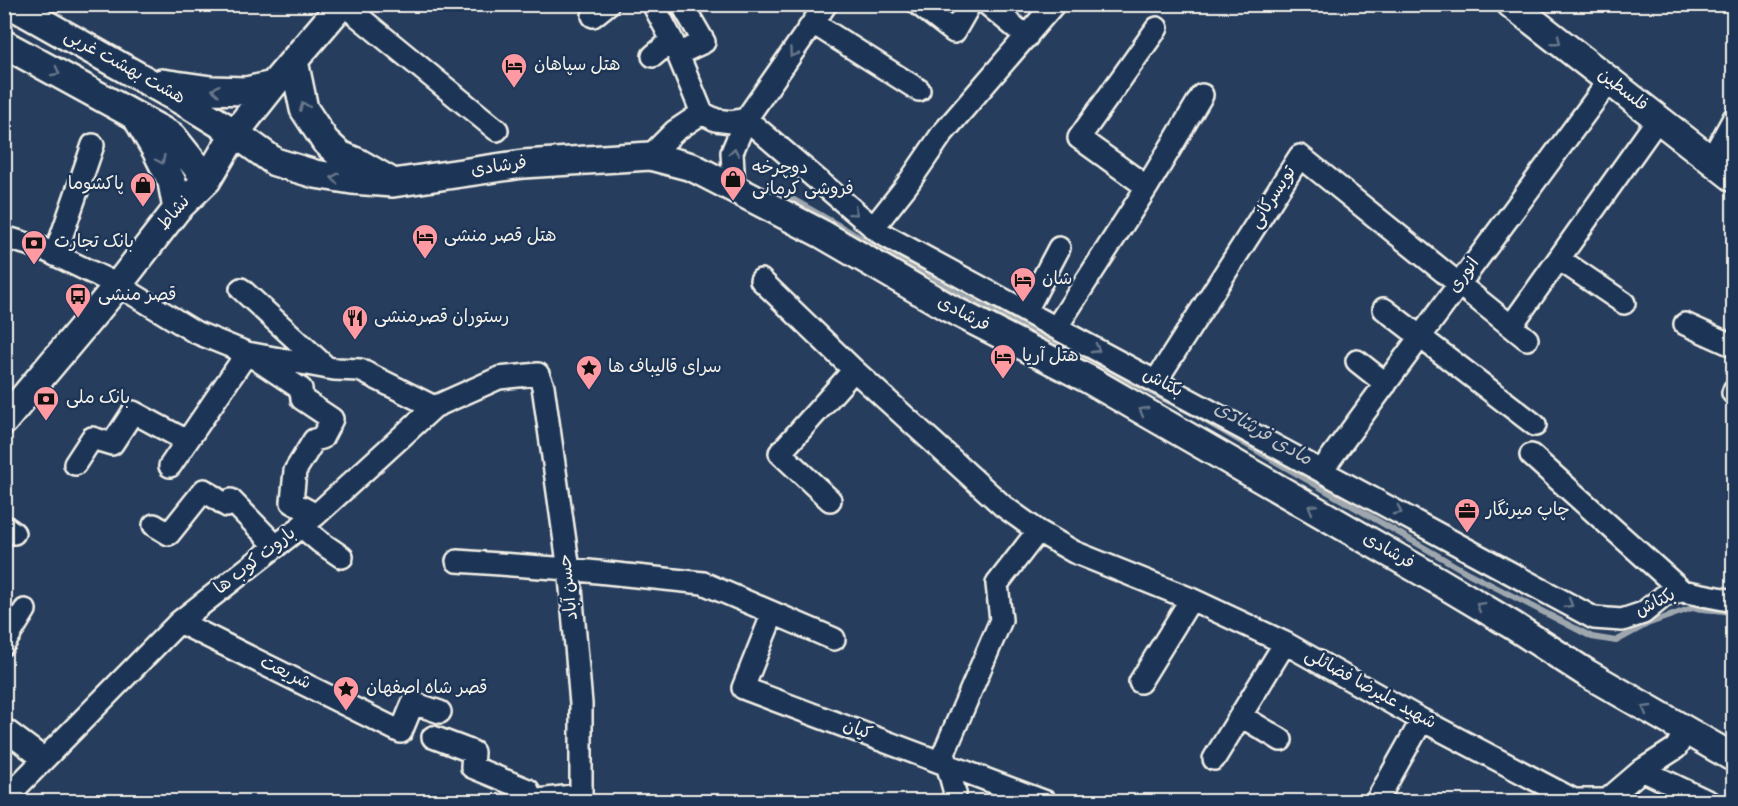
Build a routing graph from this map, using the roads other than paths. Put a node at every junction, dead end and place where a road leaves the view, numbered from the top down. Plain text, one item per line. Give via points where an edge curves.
1 (10, 4) edge
2 (342, 4) edge
3 (653, 4) edge
4 (826, 4) edge
5 (918, 4) edge
6 (970, 4) edge
7 (987, 4) edge
8 (1054, 4) edge
9 (1511, 4) edge
10 (693, 9) edge
11 (813, 23) junction
12 (1157, 28) dead end
13 (1027, 37) junction
14 (4, 44) edge
15 (675, 47) junction
16 (653, 56) dead end
17 (294, 61) junction
18 (1609, 81) junction
19 (149, 82) junction
20 (273, 85) junction
21 (919, 90) dead end
22 (1202, 95) dead end
23 (191, 106) junction
24 (702, 113) junction
25 (135, 115) junction
26 (1734, 118) edge
27 (746, 119) junction
28 (1658, 119) junction
29 (497, 130) dead end
30 (235, 134) junction
31 (172, 136) junction
32 (93, 145) dead end
33 (650, 156) junction
34 (1710, 160) junction
35 (1734, 178) edge
36 (207, 180) junction
37 (393, 183) junction
38 (1147, 187) junction
39 (734, 188) junction
40 (177, 209) junction
41 (873, 228) junction
42 (4, 237) edge
43 (1059, 248) dead end
44 (55, 255) junction
45 (1559, 259) junction
46 (761, 280) dead end
47 (1459, 284) junction
48 (118, 285) junction
49 (241, 289) dead end
50 (1624, 303) dead end
51 (1384, 309) dead end
52 (1026, 311) junction
53 (1685, 324) dead end
54 (1056, 328) junction
55 (1420, 337) junction
56 (1734, 346) edge
57 (247, 353) junction
58 (1357, 361) dead end
59 (327, 368) junction
60 (854, 370) junction
61 (538, 374) joint
62 (1156, 381) junction
63 (1386, 384) junction
64 (434, 407) junction
65 (4, 421) edge
66 (1535, 425) dead end
67 (187, 441) junction
68 (395, 443) junction
69 (1532, 455) dead end
70 (75, 464) dead end
71 (391, 465) dead end
72 (170, 466) dead end
73 (1322, 470) junction
74 (830, 500) dead end
75 (309, 520) junction
76 (154, 525) dead end
77 (1038, 531) junction
78 (276, 546) junction
79 (342, 557) dead end
80 (457, 561) dead end
81 (569, 569) junction
82 (1682, 591) junction
83 (1191, 599) junction
84 (1734, 601) edge
85 (25, 610) dead end
86 (773, 614) junction
87 (179, 622) junction
88 (834, 639) dead end
89 (1285, 643) junction
90 (4, 644) edge
91 (1140, 682) dead end
92 (440, 712) dead end
93 (1241, 716) junction
94 (1422, 720) junction
95 (4, 729) edge
96 (1685, 732) junction
97 (433, 737) dead end
98 (1281, 740) dead end
99 (1734, 758) edge
100 (44, 759) junction
101 (1214, 759) dead end
102 (948, 766) junction
103 (1642, 770) junction
104 (580, 798) edge
105 (4, 800) edge
106 (951, 801) edge
107 (1047, 801) edge
108 (1376, 801) edge
109 (1709, 801) edge

1 - 19 main road, هشت بهشت غربی
2 - 17 main road, نشاط
2 - 29 street
3 - 15 street
4 - 11 street
5 - 6 street via 954,32
7 - 13 street
8 - 13 street
9 -> 18 main road, فلسطین
10 - 15 street via 704,42
11 - 21 street
11 -> 27 street
12 - 38 street via 1079,138
13 - 41 street via 942,134
14 -> 25 main road, هشت بهشت غربی
15 - 16 street
15 - 24 street
17 - 20 main road, نشاط
37 -> 17 main road via 340,155 325,141 304,108
18 - 28 main road, فلسطین
18 - 47 street, انوری
20 -> 19 main road via 246,91
19 - 23 main road, هشت بهشت غربی
20 - 30 main road, نشاط
22 - 38 street
23 - 30 main road, هشت بهشت غربی
23 - 31 main road via 195,116 192,128 184,135
24 - 27 street via 716,120
24 - 33 street via 675,131
25 - 31 main road, هشت بهشت غربی
25 -> 40 main road via 172,182
26 - 34 street
39 -> 27 street via 732,152
27 -> 41 street, بکتاش
28 - 34 main road, فلسطین
28 - 45 street
30 - 36 main road, نشاط
37 -> 30 main road, فرشادی via 291,168 275,162
31 - 36 main road, هشت بهشت غربی
32 - 44 street
33 - 37 main road, فرشادی via 524,164
33 - 39 main road, فرشادی via 692,167
34 - 35 main road, فلسطین
36 - 40 main road, نشاط
38 - 54 street
96 -> 39 main road, فرشادی via 1440,582 1088,379 949,308
40 - 48 main road, نشاط
41 - 52 street, بکتاش
42 - 44 street
43 - 52 street
44 - 48 street
45 - 47 street via 1519,333
45 - 50 street
46 - 60 street
47 - 55 street, انوری
47 - 62 street, تویسرکانی via 1300,156
48 - 57 street via 195,332
48 - 65 main road, نشاط
49 - 59 street
51 - 55 street
52 - 54 street, بکتاش
53 - 56 street
54 -> 62 street, بکتاش
55 - 63 street, انوری
55 - 66 street
57 - 59 street
57 - 67 street
57 - 75 street via 301,389 302,399 332,419 295,471 292,502
58 - 63 street
59 - 64 street via 360,370
60 - 74 street via 780,453
60 - 77 street via 1003,506
61 - 64 street, باروت کوب ها via 499,378
61 - 81 street, حسن آباد via 543,386
62 - 73 street, بکتاش
63 - 73 street, انوری
64 - 68 street, باروت کوب ها
67 - 70 street via 133,412 112,444 92,438
67 - 72 street
68 - 71 street
68 - 75 street, باروت کوب ها
69 - 82 street
73 -> 82 street, بکتاش via 1594,618 1622,620 1642,613 1664,596
75 - 78 street, باروت کوب ها
75 - 79 street via 320,542
76 - 78 street via 169,534 204,490 227,506 231,500
77 - 83 street, شهید علیرضا فضائلی via 1074,552
77 - 102 street via 997,584 1001,620 944,753
78 - 87 street, باروت کوب ها
80 - 81 street
81 - 86 street via 703,583
81 - 104 street, حسن آباد via 581,704
82 - 84 street, بکتاش
83 - 89 street, شهید علیرضا فضائلی
83 - 91 street
85 - 90 street
86 - 88 street
86 - 102 street, کیان via 743,688
87 - 92 street, شریعت via 401,732 413,703
87 - 100 street, باروت کوب ها
89 - 93 street
89 - 94 street, شهید علیرضا فضائلی
93 - 98 street
93 - 101 street
94 - 103 street, شهید علیرضا فضائلی via 1574,800 1607,800
94 - 108 street
95 - 100 street
96 - 99 main road, فرشادی
96 - 103 street, شهید علیرضا فضائلی via 1676,748
97 - 104 street via 473,752 472,767 528,790 530,801
100 - 105 street, باروت کوب ها
102 - 106 street via 955,793
102 - 107 street, کیان
103 - 109 street

